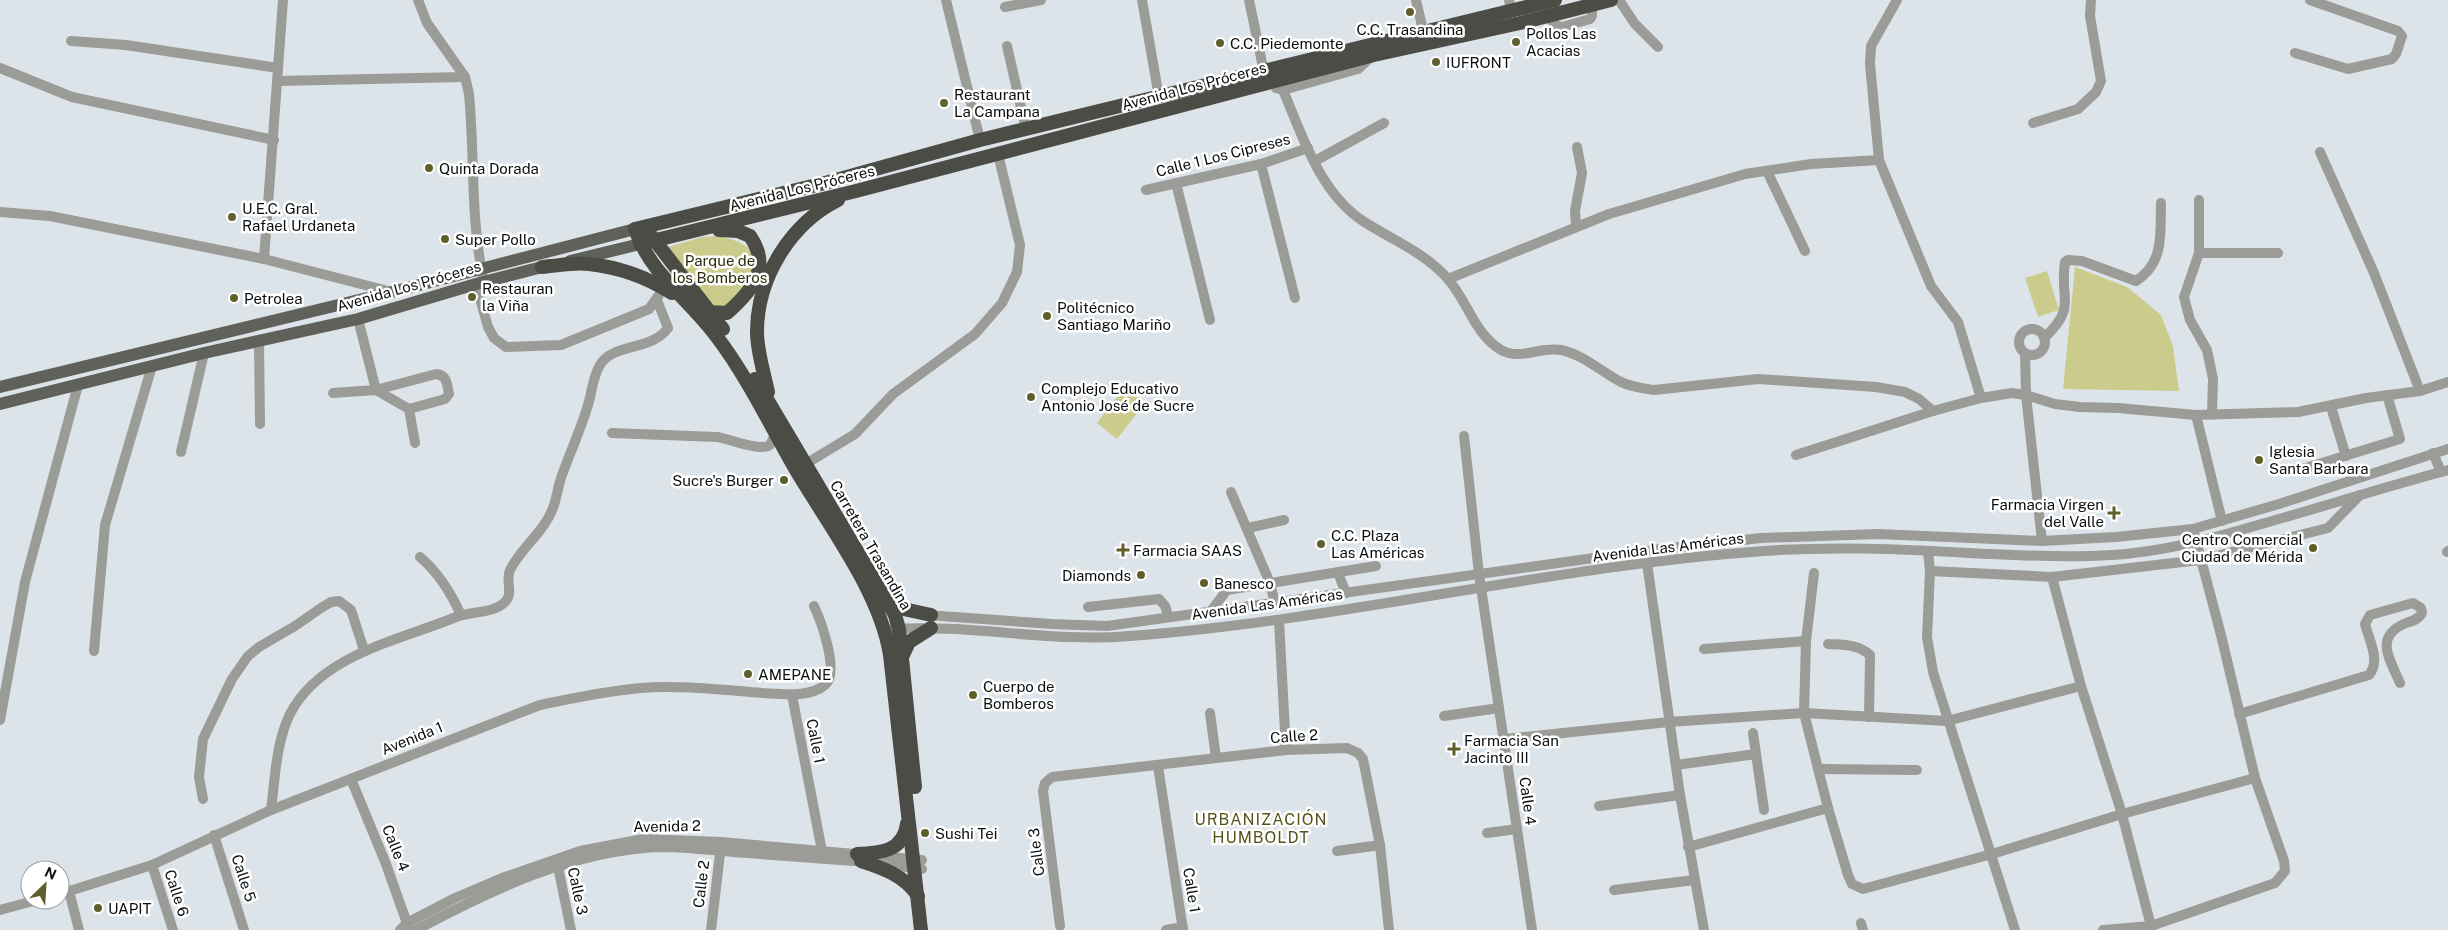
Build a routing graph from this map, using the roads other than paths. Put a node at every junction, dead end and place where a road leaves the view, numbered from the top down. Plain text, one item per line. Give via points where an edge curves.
1 (282, 0) edge
2 (418, 0) edge
3 (946, 0) edge
4 (1041, 0) edge
5 (1142, 0) edge
6 (1249, 0) edge
7 (1416, 0) edge
8 (1555, 0) edge
9 (1610, 0) edge
10 (1619, 0) edge
11 (1897, 0) edge
12 (2091, 0) edge
13 (2310, 0) edge
14 (1510, 5) edge
15 (1005, 7) dead end
16 (1423, 30) junction
17 (71, 41) dead end
18 (1007, 46) dead end
19 (1658, 48) dead end
20 (2295, 53) dead end
21 (1374, 55) junction
22 (0, 68) edge
23 (278, 68) junction
24 (465, 77) junction
25 (1265, 78) junction
26 (277, 81) junction
27 (1282, 90) junction
28 (1159, 97) junction
29 (2033, 122) dead end
30 (1384, 123) dead end
31 (1026, 129) junction
32 (274, 140) junction
33 (980, 140) junction
34 (1577, 147) dead end
35 (1308, 148) junction
36 (2320, 152) dead end
37 (998, 154) junction
38 (1879, 160) junction
39 (1315, 161) junction
40 (1261, 164) junction
41 (1767, 170) junction
42 (1176, 183) junction
43 (1146, 190) dead end
44 (856, 191) junction
45 (2199, 200) dead end
46 (2161, 203) dead end
47 (0, 212) edge
48 (1576, 227) junction
49 (640, 228) junction
50 (701, 230) junction
51 (647, 242) junction
52 (1805, 251) dead end
53 (2278, 252) dead end
54 (2199, 254) junction
55 (264, 259) junction
56 (542, 267) junction
57 (481, 268) junction
58 (1448, 279) junction
59 (480, 283) junction
60 (392, 292) junction
61 (659, 293) junction
62 (1295, 298) dead end
63 (690, 304) junction
64 (710, 312) junction
65 (358, 319) junction
66 (1210, 320) dead end
67 (2044, 338) junction
68 (259, 341) junction
69 (204, 353) junction
70 (2025, 353) junction
71 (152, 366) junction
72 (2448, 382) edge
73 (78, 385) junction
74 (0, 388) edge
75 (376, 390) junction
76 (2420, 391) junction
77 (333, 393) dead end
78 (2026, 395) junction
79 (2387, 395) junction
80 (1981, 398) junction
81 (771, 403) junction
82 (0, 404) edge
83 (2330, 407) junction
84 (409, 410) junction
85 (1933, 411) junction
86 (2212, 414) junction
87 (2196, 415) junction
88 (260, 424) dead end
89 (612, 433) dead end
90 (776, 433) junction
91 (1464, 436) dead end
92 (415, 442) dead end
93 (2448, 449) edge
94 (181, 452) dead end
95 (2432, 453) junction
96 (1796, 456) dead end
97 (2346, 456) junction
98 (800, 467) junction
99 (2299, 470) dead end
100 (2445, 471) edge
101 (1231, 492) dead end
102 (2361, 494) junction
103 (1284, 520) dead end
104 (2222, 520) junction
105 (1248, 528) junction
106 (2192, 529) junction
107 (2042, 541) junction
108 (2196, 543) junction
109 (1928, 551) junction
110 (420, 557) dead end
111 (2200, 560) junction
112 (1648, 563) junction
113 (1376, 566) dead end
114 (1930, 571) junction
115 (1338, 573) junction
116 (1814, 573) dead end
117 (1479, 574) junction
118 (2052, 577) junction
119 (1270, 583) junction
120 (1482, 586) junction
121 (1346, 593) junction
122 (1275, 603) junction
123 (814, 606) dead end
124 (1088, 607) dead end
125 (1211, 611) junction
126 (461, 615) junction
127 (1168, 616) junction
128 (890, 620) junction
129 (1279, 620) junction
130 (931, 621) junction
131 (1806, 640) junction
132 (1828, 644) dead end
133 (1704, 649) dead end
134 (364, 650) junction
135 (94, 651) dead end
136 (902, 658) junction
137 (2400, 683) dead end
138 (2081, 686) junction
139 (792, 695) junction
140 (1499, 708) junction
141 (1210, 713) dead end
142 (1804, 713) junction
143 (2239, 714) junction
144 (1444, 716) dead end
145 (1869, 717) junction
146 (0, 720) edge
147 (1947, 721) junction
148 (1669, 722) junction
149 (1753, 733) dead end
150 (1504, 739) junction
151 (1286, 750) junction
152 (1756, 754) junction
153 (1216, 758) junction
154 (1676, 765) junction
155 (1158, 766) junction
156 (1818, 769) junction
157 (1917, 770) dead end
158 (1052, 777) joint
159 (2255, 778) junction
160 (351, 779) junction
161 (1680, 795) junction
162 (203, 799) dead end
163 (1599, 806) dead end
164 (1828, 808) junction
165 (271, 810) junction
166 (1764, 810) dead end
167 (2122, 814) junction
168 (909, 816) junction
169 (1516, 829) junction
170 (1487, 833) dead end
171 (214, 835) junction
172 (1380, 845) junction
173 (721, 846) junction
174 (1688, 847) junction
175 (822, 851) junction
176 (1337, 851) dead end
177 (1992, 854) junction
178 (859, 858) junction
179 (557, 863) junction
180 (918, 864) junction
181 (152, 865) junction
182 (1694, 880) junction
183 (70, 890) edge
184 (1614, 890) dead end
185 (918, 896) junction
186 (20, 905) edge
187 (70, 907) edge
188 (0, 910) edge
189 (1060, 926) dead end
190 (2151, 926) junction
191 (408, 928) edge
192 (1183, 929) edge
193 (79, 930) edge
194 (173, 930) edge
195 (244, 930) edge
196 (571, 930) edge
197 (711, 930) edge
198 (921, 930) edge
199 (928, 930) edge
200 (1166, 930) edge
201 (1389, 930) edge
202 (1532, 930) edge
203 (1704, 930) edge
204 (2015, 930) edge
205 (2103, 930) edge

1 - 23 street
2 - 24 street via 427,23
3 - 33 street
4 - 15 street
5 - 28 street
6 - 25 street
7 - 16 street
8 - 14 highway, Avenida Los Próceres
9 - 21 highway, Avenida Los Próceres
10 - 19 street
11 - 38 street via 1871,46
12 - 29 street via 2090,16 2101,81 2096,92 2078,109
13 - 20 street via 2398,31 2402,36 2401,43 2392,59 2348,69
14 - 16 highway, Avenida Los Próceres
16 - 25 highway, Avenida Los Próceres
17 - 23 street via 126,45
18 - 31 street
21 - 25 highway, Avenida Los Próceres
21 - 27 street via 1358,69
22 - 32 street via 72,97
23 - 26 street
24 - 26 street
24 - 57 street via 471,111 475,215
25 - 27 street
25 - 28 highway, Avenida Los Próceres
25 - 37 highway, Avenida Los Próceres
26 - 32 street
27 - 35 street
28 - 31 highway, Avenida Los Próceres
30 - 39 street
31 - 33 highway, Avenida Los Próceres
32 - 55 street
33 - 49 highway, Avenida Los Próceres via 825,183
34 - 48 street via 1582,172 1574,211
35 - 39 street
35 - 40 street, Calle 1 Los Cipreses
36 - 76 street via 2374,273
37 - 44 highway, Avenida Los Próceres
37 - 98 street via 1020,246 1017,272 1002,303 975,334 893,394 855,434
38 - 41 street
38 - 80 street via 1931,286 1958,322
39 - 58 street via 1331,190 1346,208 1362,221 1424,256
40 - 42 street, Calle 1 Los Cipreses
40 - 62 street
41 - 48 street via 1618,211
41 - 52 street
42 - 43 street, Calle 1 Los Cipreses
42 - 66 street
44 - 50 highway, Avenida Los Próceres
44 - 81 highway via 811,218 792,237 773,266 760,303 757,332
45 - 54 street
46 - 67 street via 2160,251 2146,274 2136,281 2082,261 2064,262 2065,312 2059,325
47 - 55 street via 50,216
48 - 58 street
49 - 51 highway, Carretera Trasandina
49 - 57 main road, Avenida Los Próceres
50 - 51 highway, Avenida Los Próceres
50 - 64 highway via 738,230 750,236 760,255 759,270 749,292 727,313
51 - 56 main road, Avenida Los Próceres
51 - 63 highway, Carretera Trasandina via 652,264
51 - 64 highway, Carretera Trasandina
53 - 54 street
54 - 86 street via 2184,297 2190,320 2207,350 2213,379
55 - 60 street
56 - 59 main road, Avenida Los Próceres
56 - 61 highway via 587,264 633,274
57 - 59 street
57 - 60 main road, Avenida Los Próceres
58 - 85 street via 1486,340 1503,351 1519,355 1563,350 1622,382 1646,389 1758,379 1876,387 1905,392
59 - 61 street via 488,327 494,338 506,347 561,345 649,309
59 - 65 main road, Avenida Los Próceres
60 - 74 main road, Avenida Los Próceres
61 - 63 highway
61 - 126 street via 668,328 663,336 650,343 618,352 601,363 553,508 511,568 508,599 496,608
63 - 90 highway, Carretera Trasandina via 735,360
64 - 81 highway, Carretera Trasandina
65 - 68 main road, Avenida Los Próceres
65 - 75 street
67 - 70 street via 2044,347 2038,354
67 - 70 street via 2035,330 2022,334 2020,346
68 - 69 main road, Avenida Los Próceres
68 - 88 street
69 - 71 main road, Avenida Los Próceres
69 - 94 street
70 - 78 street
71 - 73 main road, Avenida Los Próceres
71 - 135 street via 105,525
72 - 76 street
73 - 82 main road, Avenida Los Próceres
73 - 146 street via 25,582
75 - 77 street
75 - 84 street
75 - 84 street via 436,374 446,378 449,394 445,399
76 - 79 street
78 - 80 street via 2012,393
78 - 87 street via 2080,407
78 - 107 street
79 - 83 street
79 - 97 street via 2400,440
80 - 85 street
81 - 98 highway, Carretera Trasandina
83 - 86 street via 2298,412
83 - 97 street
84 - 92 street
85 - 96 street
86 - 87 street
87 - 104 street
89 - 90 street via 717,437 761,449 770,446
90 - 98 highway, Carretera Trasandina
91 - 117 street, Calle 4
93 - 95 street, Avenida Las Américas
95 - 100 street
95 - 104 street, Avenida Las Américas
97 - 99 street
98 - 128 highway, Carretera Trasandina
100 - 102 street, Avenida Las Américas
101 - 105 street
102 - 108 street, Avenida Las Américas
102 - 111 street via 2328,528
103 - 105 street
104 - 106 street, Avenida Las Américas
105 - 119 street
106 - 107 street, Avenida Las Américas via 2116,538
106 - 108 street
107 - 117 street, Avenida Las Américas via 1878,534 1771,538 1644,551
108 - 109 street, Avenida Las Américas via 2113,555 2042,556
108 - 111 street
109 - 112 street, Avenida Las Américas via 1840,548
109 - 114 street
110 - 126 street via 439,576
111 - 118 street
111 - 143 street
112 - 120 street, Avenida Las Américas
112 - 148 street
113 - 115 street
114 - 118 street
114 - 147 street via 1927,637
115 - 119 street
115 - 121 street
116 - 131 street
117 - 120 street, Calle 4
117 - 121 street, Avenida Las Américas
118 - 138 street
119 - 122 street
119 - 125 street via 1227,590
120 - 129 street, Avenida Las Américas
120 - 140 street, Calle 4
121 - 122 street, Avenida Las Américas
122 - 125 street, Avenida Las Américas
123 - 139 street, Avenida 1 via 832,672 825,685
124 - 127 street via 1159,599 1166,606
125 - 127 street, Avenida Las Américas
126 - 134 street
127 - 130 street, Avenida Las Américas via 1107,626
128 - 130 highway
128 - 130 street, Avenida Las Américas
128 - 136 highway, Carretera Trasandina
128 - 168 highway, Carretera Trasandina via 890,655
129 - 130 street, Avenida Las Américas via 1096,638
129 - 151 street
130 - 136 highway via 909,642
131 - 133 street
131 - 142 street
132 - 145 street via 1856,646 1870,655
134 - 162 street via 351,610 339,601 321,608 248,656 232,679 204,739 199,777
134 - 165 street via 328,672 301,698 290,714 280,745
136 - 180 highway, Carretera Trasandina
137 - 143 street via 2386,650 2386,641 2390,633 2420,618 2420,608 2413,603 2366,619 2375,661 2369,675
138 - 147 street
138 - 167 street
139 - 160 street, Avenida 1 via 679,687 642,688 575,697 499,720
139 - 175 street, Calle 1
140 - 144 street
140 - 150 street, Calle 4
141 - 153 street
142 - 145 street
142 - 148 street
142 - 156 street
143 - 159 street
145 - 147 street
147 - 177 street
148 - 150 street
148 - 154 street
149 - 152 street
150 - 169 street, Calle 4
151 - 153 street, Calle 2
151 - 172 street, Calle 2 via 1347,748 1358,753 1363,759
152 - 154 street
152 - 166 street
153 - 155 street, Calle 2
154 - 161 street
155 - 158 street, Calle 2
155 - 192 street, Calle 1
156 - 157 street
156 - 164 street
158 - 189 street, Calle 3 via 1045,783 1043,791
159 - 167 street
159 - 190 street via 2284,861 2283,876 2275,883
160 - 165 street, Avenida 1
160 - 191 street, Calle 4
161 - 163 street
161 - 174 street
164 - 174 street
164 - 177 street via 1852,884 1864,889
165 - 171 street, Avenida 1
167 - 177 street
167 - 190 street
168 - 178 highway via 904,838 894,848
168 - 180 highway, Carretera Trasandina
169 - 170 street
169 - 202 street, Calle 4
171 - 181 street, Avenida 1
171 - 195 street, Calle 5
172 - 176 street
172 - 201 street, Calle 2
173 - 175 street, Avenida 2
173 - 178 street
173 - 179 street via 637,850
173 - 197 street, Calle 2
174 - 182 street
175 - 178 street, Avenida 2
177 - 204 street
178 - 180 street, Avenida 2
178 - 185 highway via 906,882
179 - 191 street
179 - 196 street, Calle 3
180 - 185 highway, Carretera Trasandina
180 - 199 highway, Carretera Trasandina
181 - 183 street, Avenida 1
181 - 194 street, Calle 6
182 - 184 street
182 - 203 street
185 - 198 highway, Carretera Trasandina
186 - 188 street
187 - 193 street
190 - 205 street
192 - 200 street

